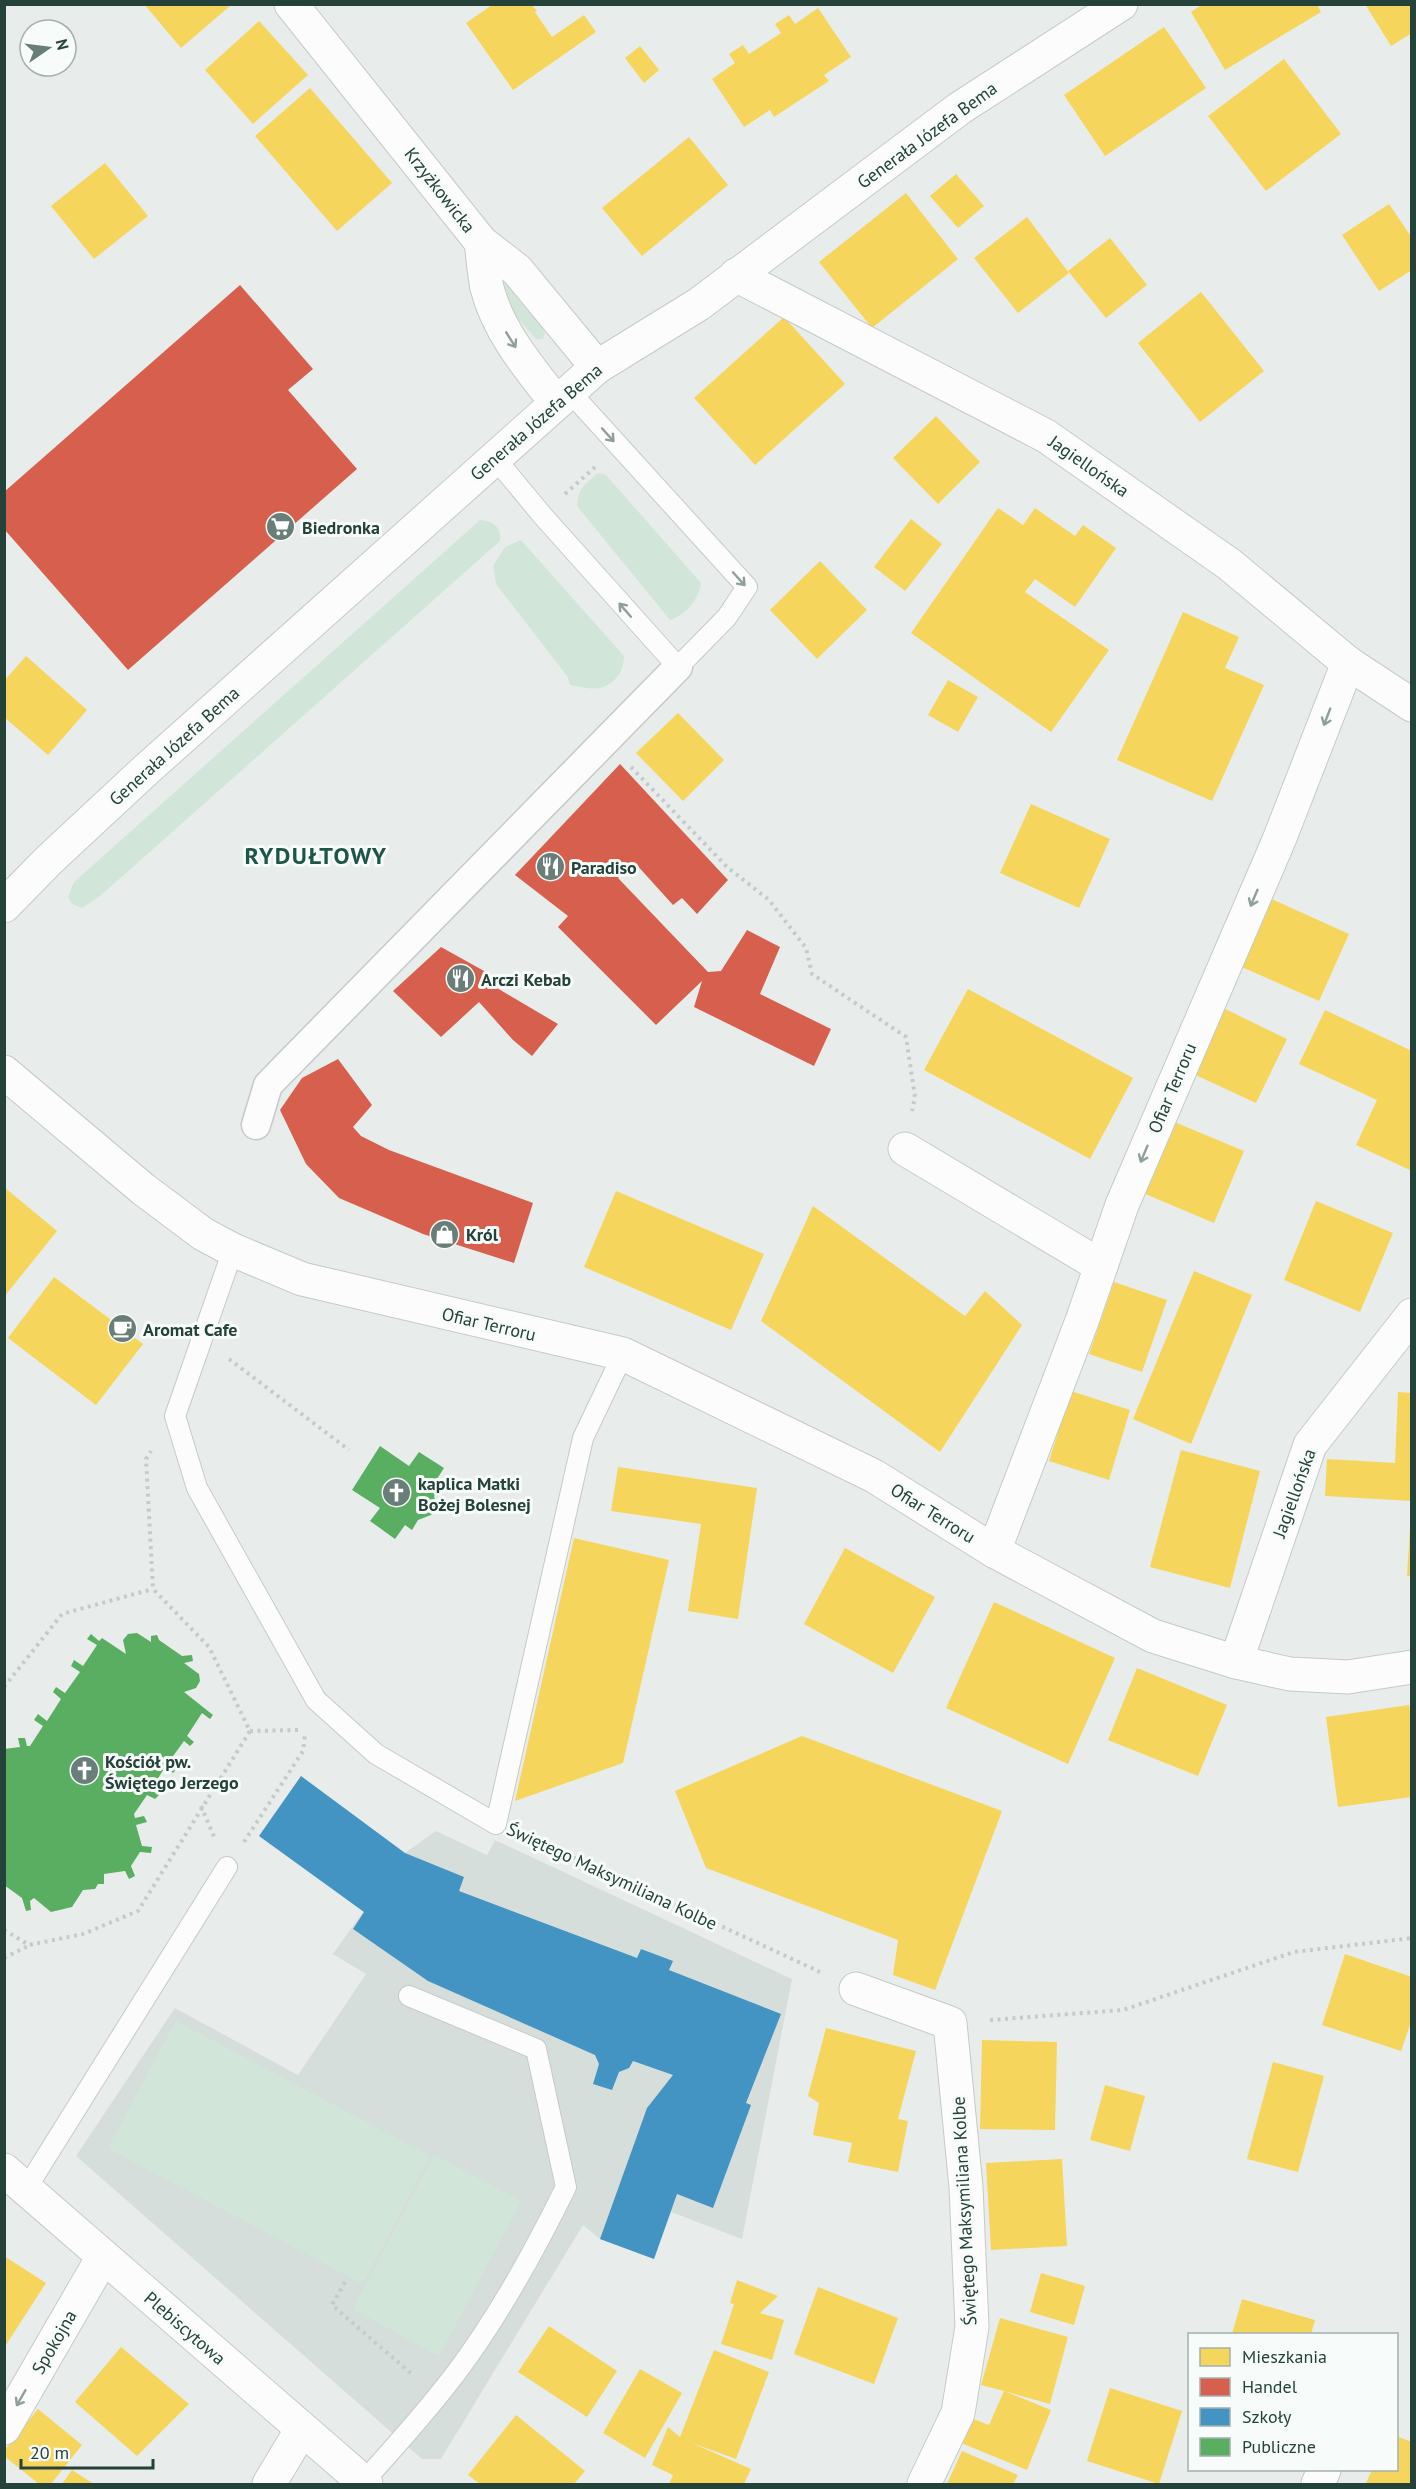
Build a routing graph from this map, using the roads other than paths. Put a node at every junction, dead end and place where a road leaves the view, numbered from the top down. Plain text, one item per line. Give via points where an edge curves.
1 (291, 4) edge
2 (1121, 4) edge
3 (481, 242) junction
4 (736, 275) junction
5 (597, 367) junction
6 (562, 397) junction
7 (494, 457) junction
8 (1348, 663) junction
9 (678, 667) junction
10 (1412, 705) edge
11 (4, 906) edge
12 (4, 1072) edge
13 (256, 1125) dead end
14 (905, 1149) road end
15 (233, 1250) junction
16 (1101, 1266) junction
17 (1412, 1315) edge
18 (623, 1354) junction
19 (994, 1551) junction
20 (1236, 1662) junction
21 (1412, 1667) edge
22 (227, 1867) road end
23 (856, 1989) road end
24 (409, 1996) dead end
25 (15, 2180) edge
26 (103, 2257) junction
27 (4, 2428) edge
28 (302, 2429) junction
29 (365, 2483) edge
30 (269, 2484) edge
31 (924, 2484) edge

1 - 3 street, Krzyżkowicka
2 - 4 street, Generała Józefa Bema via 960,108
3 - 5 street, Krzyżkowicka via 518,270
3 -> 6 street via 487,287 496,314 510,339
4 - 5 street, Generała Józefa Bema via 699,304
4 - 8 street, Jagiellońska via 1046,436 1229,564
5 - 6 street, Generała Józefa Bema
6 - 7 street, Generała Józefa Bema
6 -> 9 lane via 747,587 727,617
9 -> 7 lane
7 - 11 street, Generała Józefa Bema via 148,768
8 - 10 street, Jagiellońska
8 -> 16 street, Ofiar Terroru via 1279,840 1122,1205
9 - 13 street via 268,1085
12 - 15 street, Ofiar Terroru via 143,1189 203,1234
14 - 16 street
15 - 18 street, Ofiar Terroru via 302,1279
15 - 18 lane, Świętego Maksymiliana Kolbe via 175,1416 197,1488 316,1700 376,1754 496,1824 583,1438
16 - 19 street, Ofiar Terroru
17 - 20 street, Jagiellońska via 1310,1446
18 - 19 street, Ofiar Terroru via 874,1476
19 - 20 street, Ofiar Terroru via 1153,1636
20 - 21 street, Ofiar Terroru via 1290,1674 1348,1677
22 - 25 lane
23 - 31 street, Świętego Maksymiliana Kolbe via 950,2023 966,2187 972,2327 958,2413
24 - 29 lane via 536,2049 566,2187 495,2314 457,2372
25 - 26 street, Plebiscytowa
26 -> 27 street, Spokojna
26 - 28 street, Plebiscytowa
28 - 29 street, Plebiscytowa
28 - 30 street

